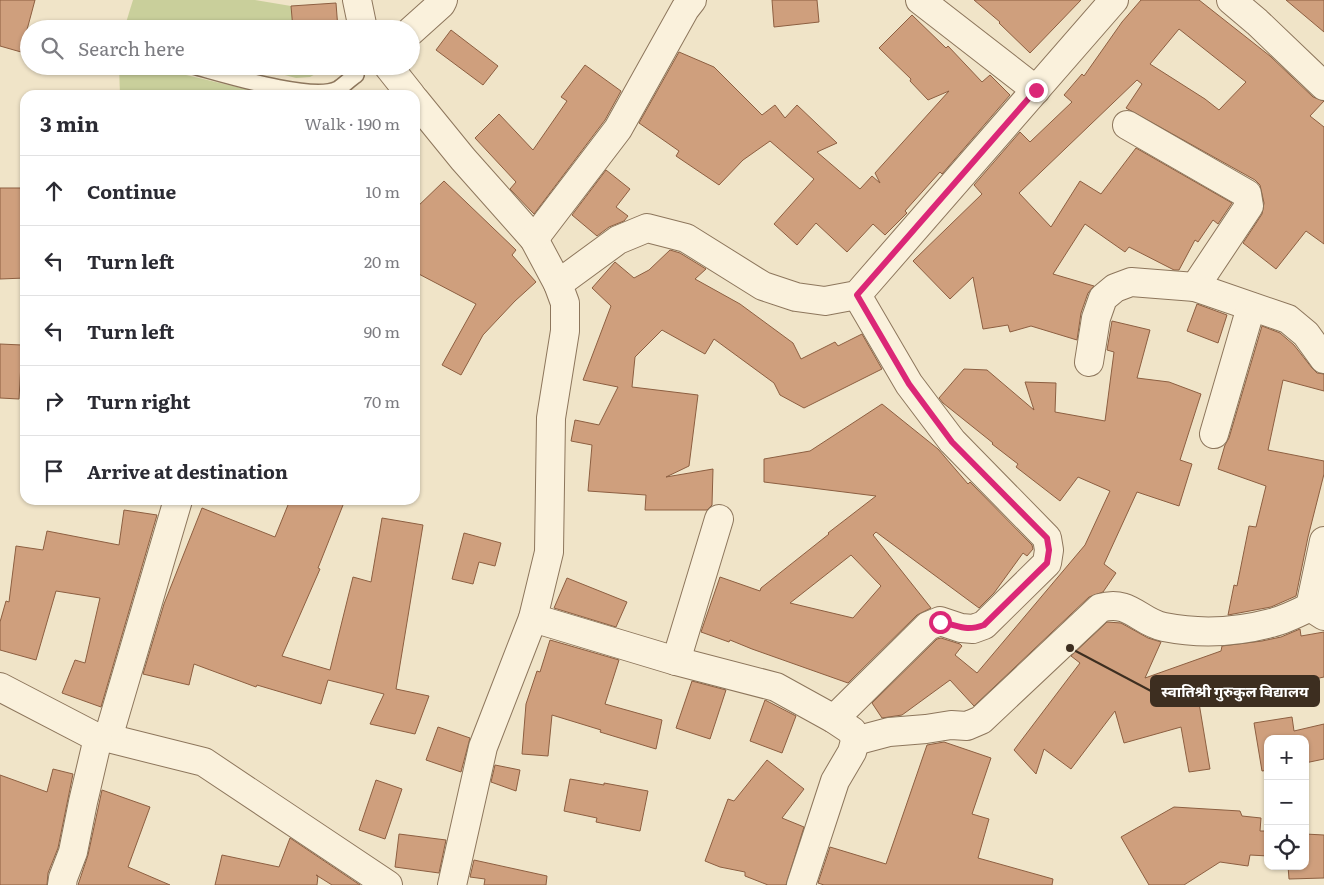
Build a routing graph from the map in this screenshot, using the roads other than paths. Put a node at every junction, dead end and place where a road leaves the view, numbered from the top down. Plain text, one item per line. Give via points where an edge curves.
1 (357, 0) edge
2 (443, 0) edge
3 (692, 0) edge
4 (920, 0) edge
5 (1114, 0) edge
6 (1231, 0) edge
7 (362, 20) edge
8 (420, 23) edge
9 (230, 75) edge
10 (356, 75) dead end
11 (395, 75) edge
12 (1324, 86) edge
13 (297, 90) edge
14 (332, 90) edge
15 (407, 90) edge
16 (1036, 90) junction
17 (420, 106) edge
18 (1127, 125) dead end
19 (534, 239) junction
20 (558, 284) junction
21 (1195, 287) junction
22 (857, 295) junction
23 (1251, 307) junction
24 (1324, 359) edge
25 (1089, 362) dead end
26 (1214, 434) dead end
27 (176, 505) edge
28 (720, 520) dead end
29 (1322, 554) edge
30 (1317, 612) edge
31 (533, 618) junction
32 (676, 661) junction
33 (0, 687) edge
34 (834, 719) junction
35 (103, 738) junction
36 (855, 741) junction
37 (62, 885) edge
38 (388, 885) edge
39 (452, 885) edge
40 (801, 885) edge

1 - 7 street
2 - 8 street
3 - 19 street via 618,129
4 - 16 street
5 - 16 street
6 - 12 street
9 - 13 lane
10 - 14 lane
11 - 15 street
16 - 22 street
17 - 19 street
18 - 21 street via 1247,194 1249,206
19 - 20 street
20 - 22 street via 618,240 647,228 686,238 762,286 825,301
20 - 31 street via 565,303 565,331 551,418 549,552
21 - 23 street
21 - 25 street via 1131,282 1115,288 1103,298 1096,318
22 - 34 street via 914,391 952,442 1047,538 1049,550 1047,563 984,625 973,629 940,622 928,626
23 - 24 street via 1288,319 1306,334
23 - 26 street
27 - 35 street
28 - 32 street
29 - 30 street
30 - 36 street via 1235,630 1202,631 1162,627 1123,607 1111,605 1100,608 981,720 967,726 889,732
31 - 32 street
31 - 39 street via 483,747
32 - 34 street via 776,687
33 - 35 street
34 - 36 street via 852,731
35 - 37 street
35 - 38 street via 204,762
36 - 40 street via 835,781

